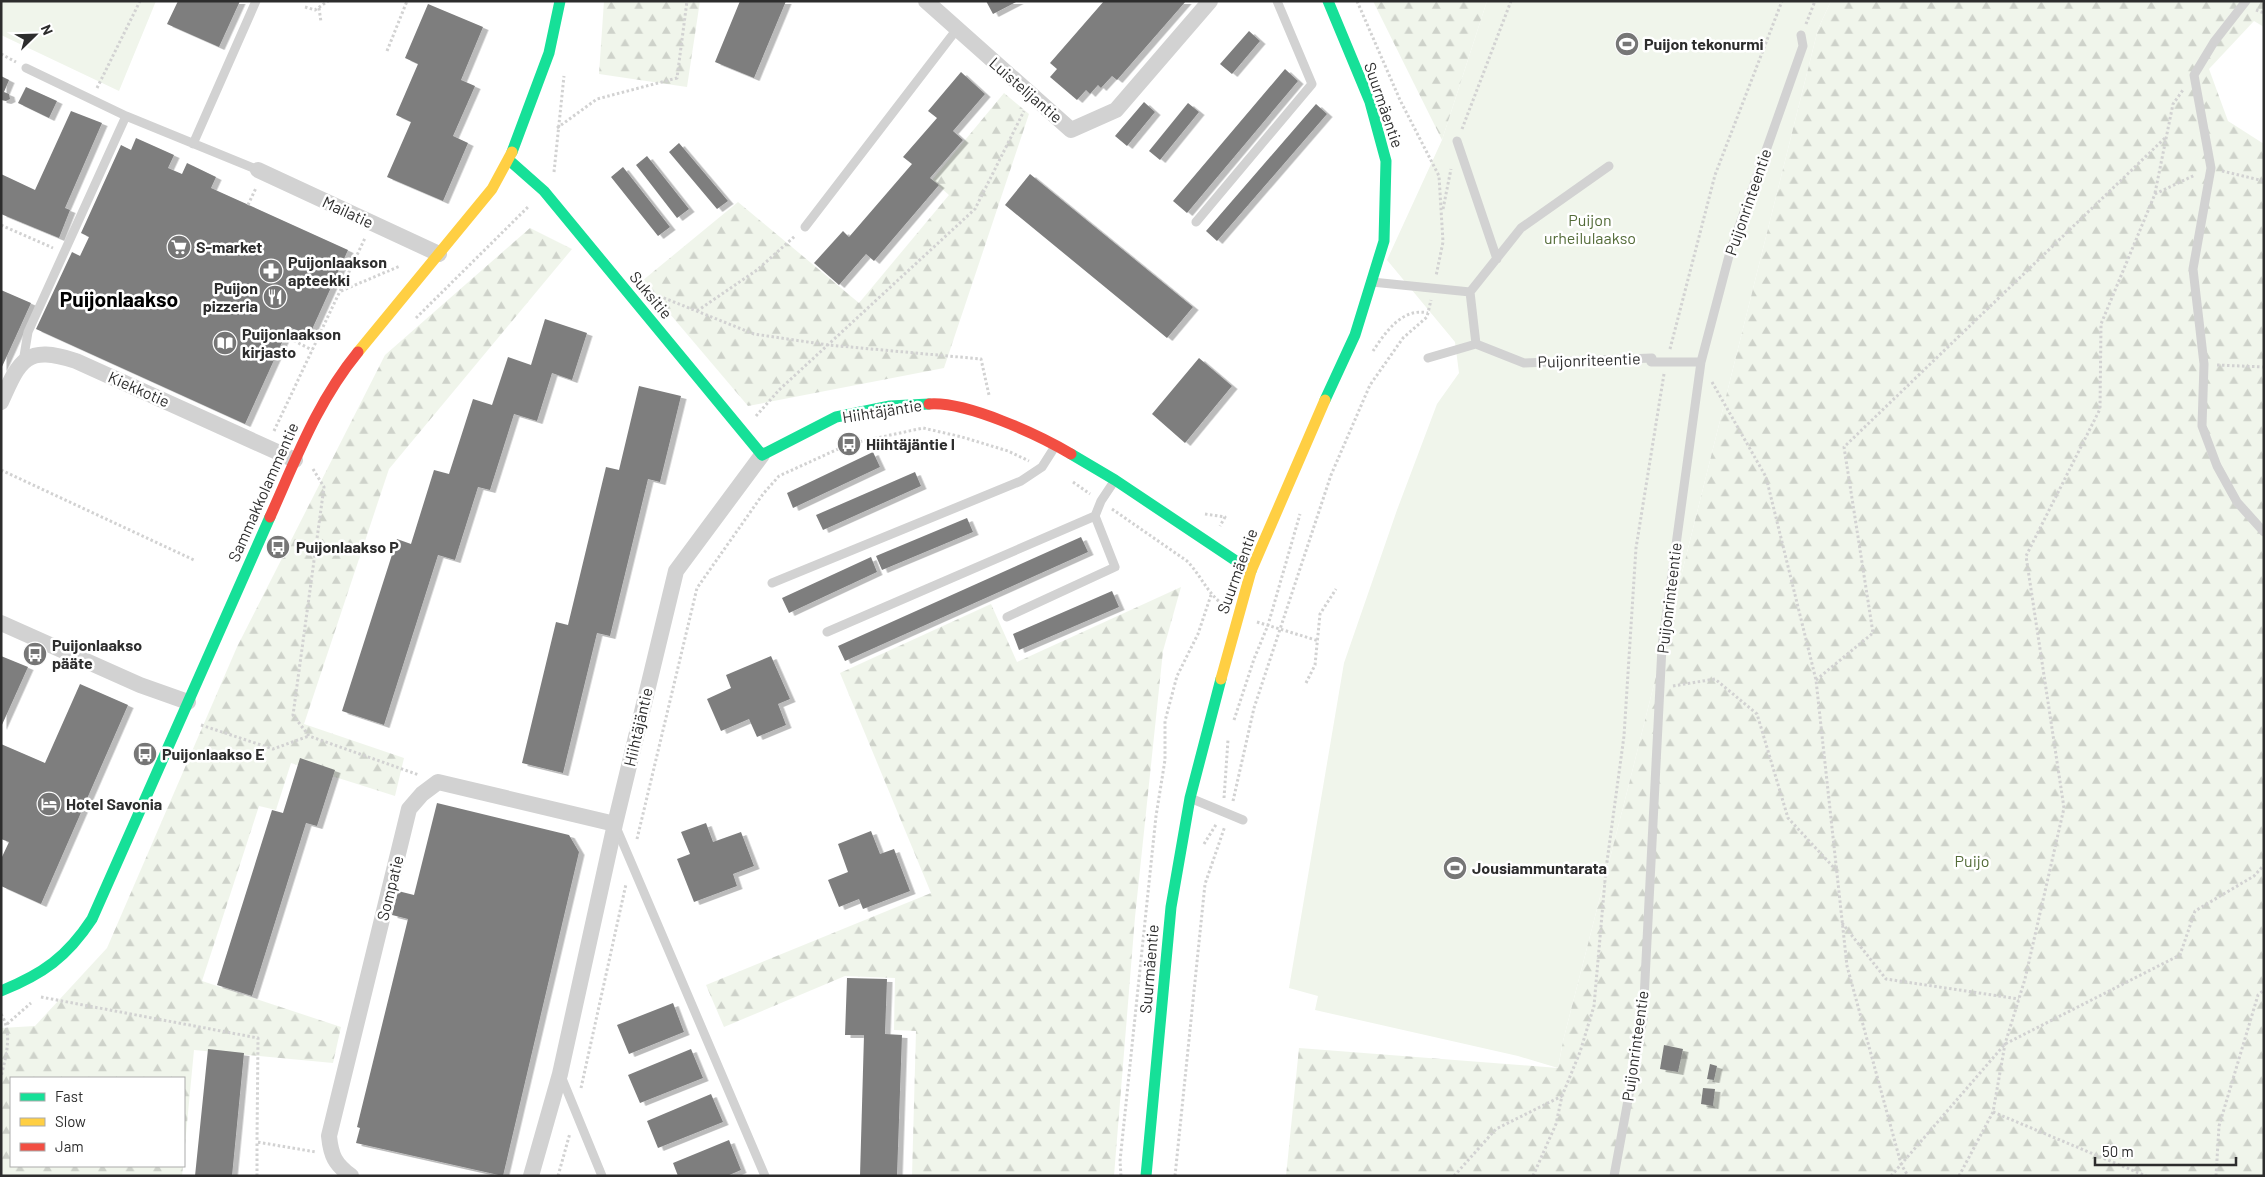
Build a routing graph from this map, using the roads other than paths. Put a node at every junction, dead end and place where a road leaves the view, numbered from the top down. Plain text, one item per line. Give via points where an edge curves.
1 (256, 1) edge
2 (560, 1) edge
3 (926, 1) edge
4 (1210, 1) edge
5 (1277, 1) edge
6 (1328, 1) edge
7 (2246, 1) edge
8 (957, 29) junction
9 (1801, 35) road end
10 (26, 68) dead end
11 (126, 116) junction
12 (1457, 141) road end
13 (194, 144) junction
14 (509, 160) junction
15 (1609, 166) dead end
16 (258, 176) joint
17 (1196, 222) dead end
18 (805, 227) road end
19 (439, 254) junction
20 (1497, 258) junction
21 (1371, 282) junction
22 (1470, 292) junction
23 (1476, 344) junction
24 (1428, 358) dead end
25 (22, 362) junction
26 (1700, 362) junction
27 (1, 402) edge
28 (1056, 445) junction
29 (762, 455) junction
30 (295, 460) junction
31 (1116, 480) junction
32 (1094, 516) junction
33 (2264, 532) edge
34 (1251, 571) junction
35 (772, 583) dead end
36 (1007, 617) dead end
37 (1, 624) edge
38 (827, 632) dead end
39 (188, 702) junction
40 (1190, 798) junction
41 (1243, 820) dead end
42 (615, 824) junction
43 (1, 991) edge
44 (560, 1074) junction
45 (351, 1176) edge
46 (531, 1176) edge
47 (602, 1176) edge
48 (765, 1176) edge
49 (1146, 1176) edge
50 (1614, 1176) edge

1 - 13 lane
2 - 14 street, Sammakkolammentie via 549,53
3 - 8 street, Luistelijantie
4 - 8 street, Luistelijantie via 1116,110 1071,130
5 - 17 lane via 1312,84
6 - 21 street, Suurmäentie via 1370,102 1386,161 1384,241
7 - 33 lane via 2214,42 2194,75 2211,168 2193,269 2204,364 2202,426 2217,466 2237,502
8 - 18 lane
9 - 26 lane, Puijonrinteentie via 1803,46 1730,252
10 - 11 lane
11 - 13 lane
11 - 25 lane via 28,332
12 - 20 lane
13 - 16 lane
14 - 19 street, Sammakkolammentie via 492,189
14 - 29 street, Suksitie via 544,191
15 - 20 lane via 1522,228
16 - 19 street, Mailatie
19 - 30 street, Sammakkolammentie via 343,370 318,409
20 - 22 lane
21 - 22 lane
21 - 34 street, Suurmäentie via 1355,335
22 - 23 lane
23 - 24 lane
23 - 26 lane, Puijonriteentie via 1524,363 1652,358 1651,362
25 - 27 street
25 - 30 street, Kiekkotie via 52,353 76,361
26 - 50 lane, Puijonrinteentie via 1662,647 1643,1019
28 - 29 street, Hiihtäjäntie via 980,413 937,403 890,406 836,417
28 - 31 street, Hiihtäjäntie
28 - 35 lane via 1042,466 1021,481
29 - 42 street, Hiihtäjäntie via 676,571
30 - 39 street, Sammakkolammentie
31 - 32 lane
31 - 34 street, Hiihtäjäntie
32 - 36 lane via 1114,567
32 - 38 lane
34 - 40 street, Suurmäentie
37 - 39 street via 140,685
39 - 43 street, Sammakkolammentie via 92,919 79,940 58,962 34,978
40 - 41 lane
40 - 49 street, Suurmäentie via 1171,906
42 - 44 street, Hiihtäjäntie
42 - 45 street, Sompatie via 438,782 409,808 329,1136 331,1154 341,1169
42 - 48 lane
44 - 46 street, Hiihtäjäntie
44 - 47 lane

